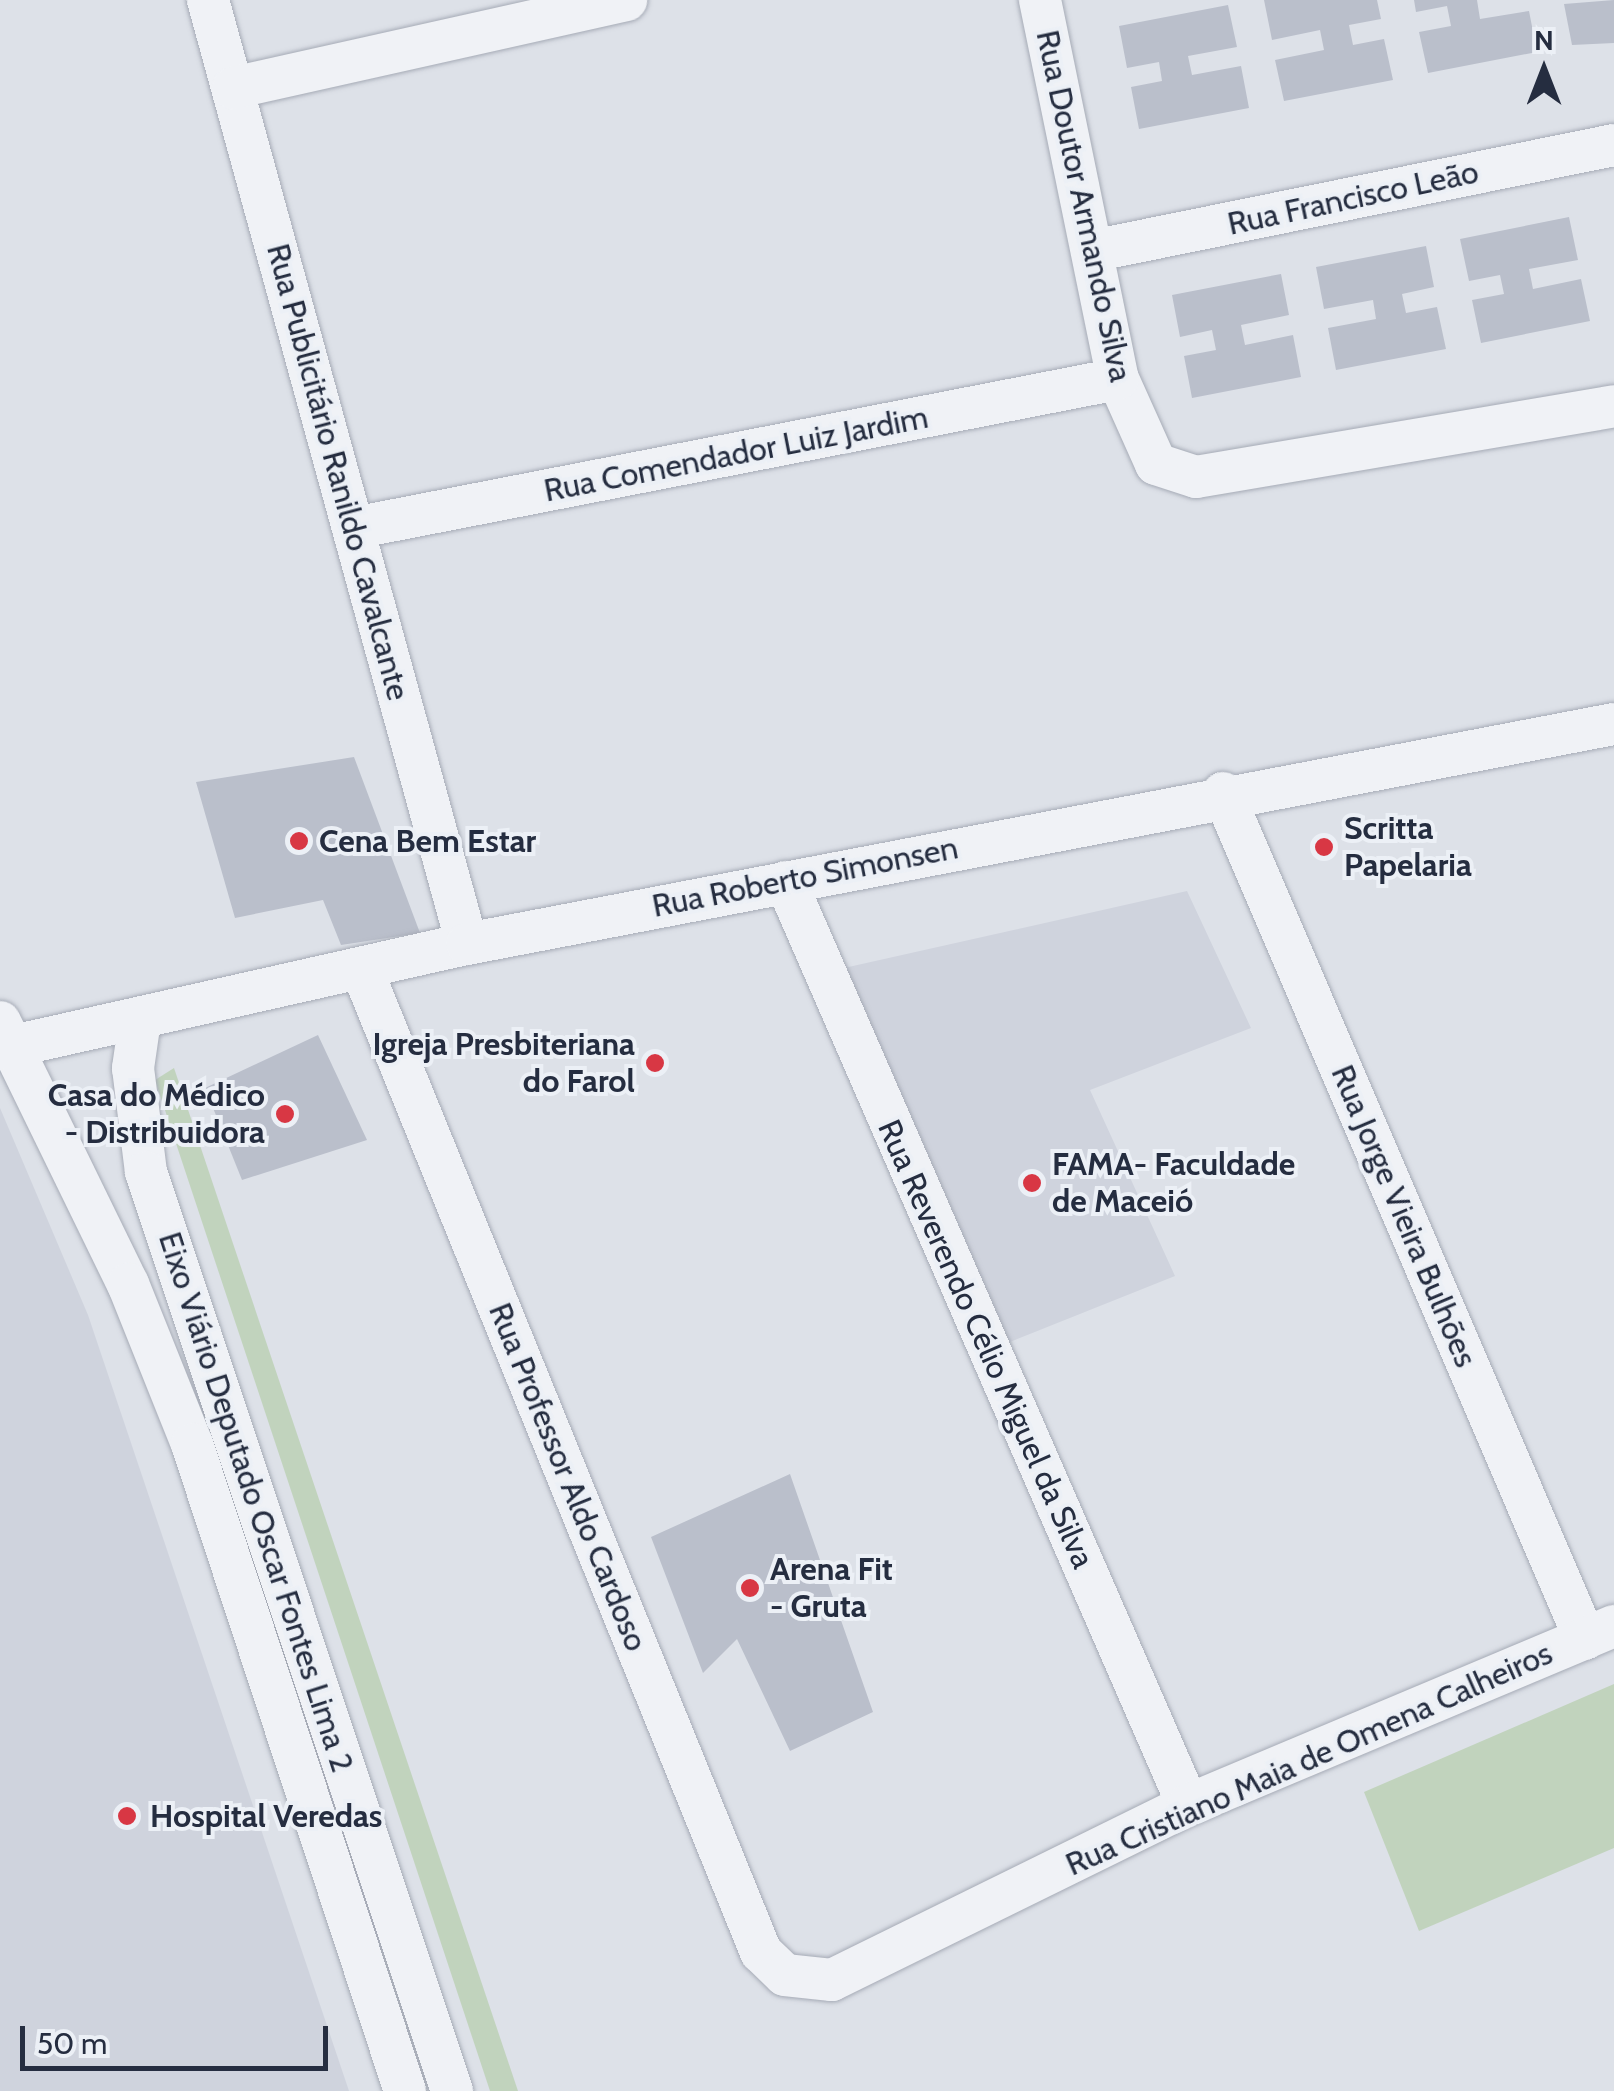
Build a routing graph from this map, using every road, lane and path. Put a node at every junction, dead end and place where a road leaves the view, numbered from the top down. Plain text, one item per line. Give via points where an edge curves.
1 (208, 0) edge
2 (626, 0) edge
3 (1040, 0) edge
4 (233, 88) junction
5 (1614, 144) edge
6 (1092, 252) junction
7 (1118, 379) junction
8 (1614, 406) edge
9 (354, 528) junction
10 (1614, 724) edge
11 (1223, 794) junction
12 (786, 882) junction
13 (467, 944) junction
14 (362, 970) junction
15 (140, 1020) junction
16 (2, 1039) edge
17 (1600, 1632) edge
18 (1188, 1805) junction
19 (785, 1976) joint
20 (405, 2091) edge
21 (452, 2091) edge

1 - 4 street, Rua Publicitário Ranildo Cavalcante
2 - 4 street
3 - 6 street, Rua Doutor Armando Silva
4 - 9 street, Rua Publicitário Ranildo Cavalcante
5 - 6 street, Rua Francisco Leão
6 - 7 street, Rua Doutor Armando Silva
7 - 8 street, Rua Doutor Armando Silva via 1156,464 1196,476
7 - 9 street, Rua Comendador Luiz Jardim
9 - 13 street, Rua Publicitário Ranildo Cavalcante
10 - 11 street, Rua Roberto Simonsen
11 - 12 street, Rua Roberto Simonsen
11 - 17 street, Rua Jorge Vieira Bulhões
12 - 13 street, Rua Roberto Simonsen
12 - 18 street, Rua Reverendo Célio Miguel da Silva
13 - 14 street, Rua Roberto Simonsen
14 - 15 street, Rua Roberto Simonsen
14 - 19 street, Rua Professor Aldo Cardoso via 761,1952
15 - 16 street, Rua Roberto Simonsen
15 - 21 street, Eixo Viário Deputado Oscar Fontes Lima 2 via 133,1068 146,1172
16 - 20 street, Eixo Viário Deputado Oscar Fontes Lima 2 via 40,1091 192,1444
17 - 18 street, Rua Cristiano Maia de Omena Calheiros
18 - 19 street, Rua Cristiano Maia de Omena Calheiros via 832,1980

